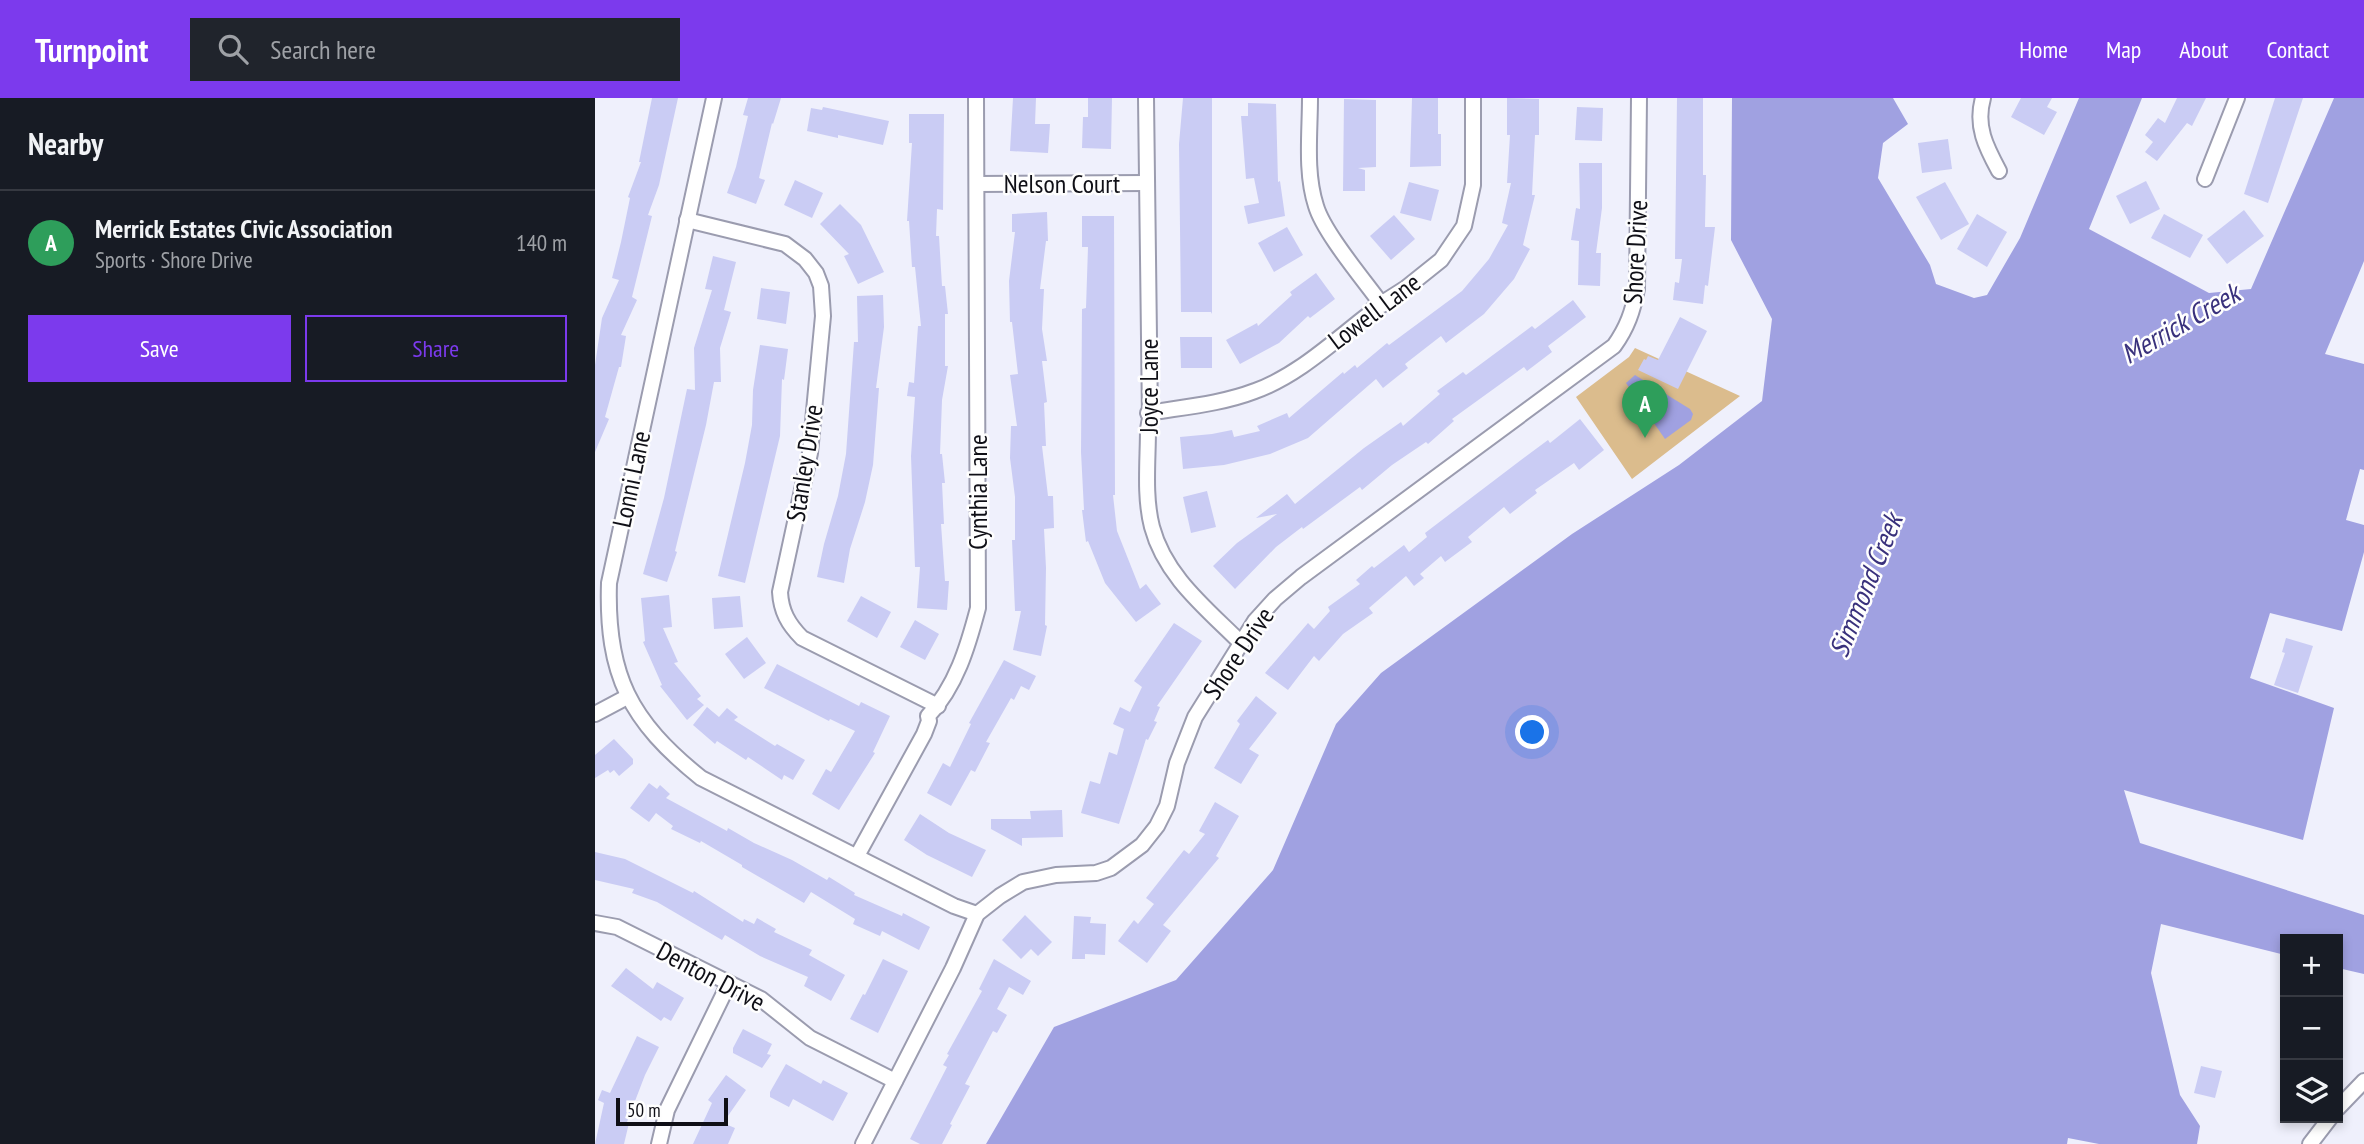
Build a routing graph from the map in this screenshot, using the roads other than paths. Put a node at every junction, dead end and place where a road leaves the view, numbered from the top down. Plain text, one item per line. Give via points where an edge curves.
1 (714, 98) edge
2 (976, 98) edge
3 (1146, 98) edge
4 (1310, 98) edge
5 (1472, 98) edge
6 (1639, 98) edge
7 (1983, 98) edge
8 (2237, 98) edge
9 (1999, 171) dead end
10 (2205, 179) dead end
11 (1147, 183) junction
12 (977, 184) junction
13 (687, 220) junction
14 (1383, 304) junction
15 (1149, 413) junction
16 (1240, 642) junction
17 (627, 698) junction
18 (938, 706) junction
19 (595, 714) edge
20 (857, 856) junction
21 (977, 914) junction
22 (595, 923) edge
23 (729, 983) junction
24 (895, 1081) junction
25 (2364, 1081) edge
26 (2343, 1103) edge
27 (2326, 1123) edge
28 (659, 1144) edge
29 (863, 1144) edge
30 (2310, 1144) edge

1 - 13 street, Lonni Lane
2 - 12 street, Cynthia Lane
3 - 11 street, Joyce Lane
4 - 14 street via 1310,174 1316,206 1324,224
5 - 14 street, Lowell Lane via 1473,185 1464,226 1441,260
6 - 16 street, Shore Drive via 1637,289 1624,333 1614,346 1301,577 1275,599
7 - 9 street via 1979,125
8 - 10 street
11 - 12 street, Nelson Court
11 - 15 street, Joyce Lane
12 - 18 street, Cynthia Lane via 978,608 967,649
13 - 17 street, Lonni Lane via 608,583 614,659
13 - 18 street, Stanley Drive via 785,244 805,258 821,286 824,316 810,453 780,592 786,619 802,638
14 - 15 street, Lowell Lane via 1294,371 1258,391
15 - 16 street, Joyce Lane via 1148,502 1158,544 1181,583
16 - 21 street, Shore Drive via 1195,717 1167,806 1142,845 1096,873 1023,883
17 - 19 street
17 - 20 street, Lonni Lane via 660,743 701,778
18 - 20 street, Cynthia Lane via 928,716 924,734
20 - 21 street, Lonni Lane
21 - 24 street, Shore Drive
22 - 23 street, Denton Drive via 617,927
23 - 24 street, Denton Drive via 761,999 810,1038
23 - 28 street via 667,1110
24 - 29 street, Shore Drive
25 - 26 street
27 - 30 street

